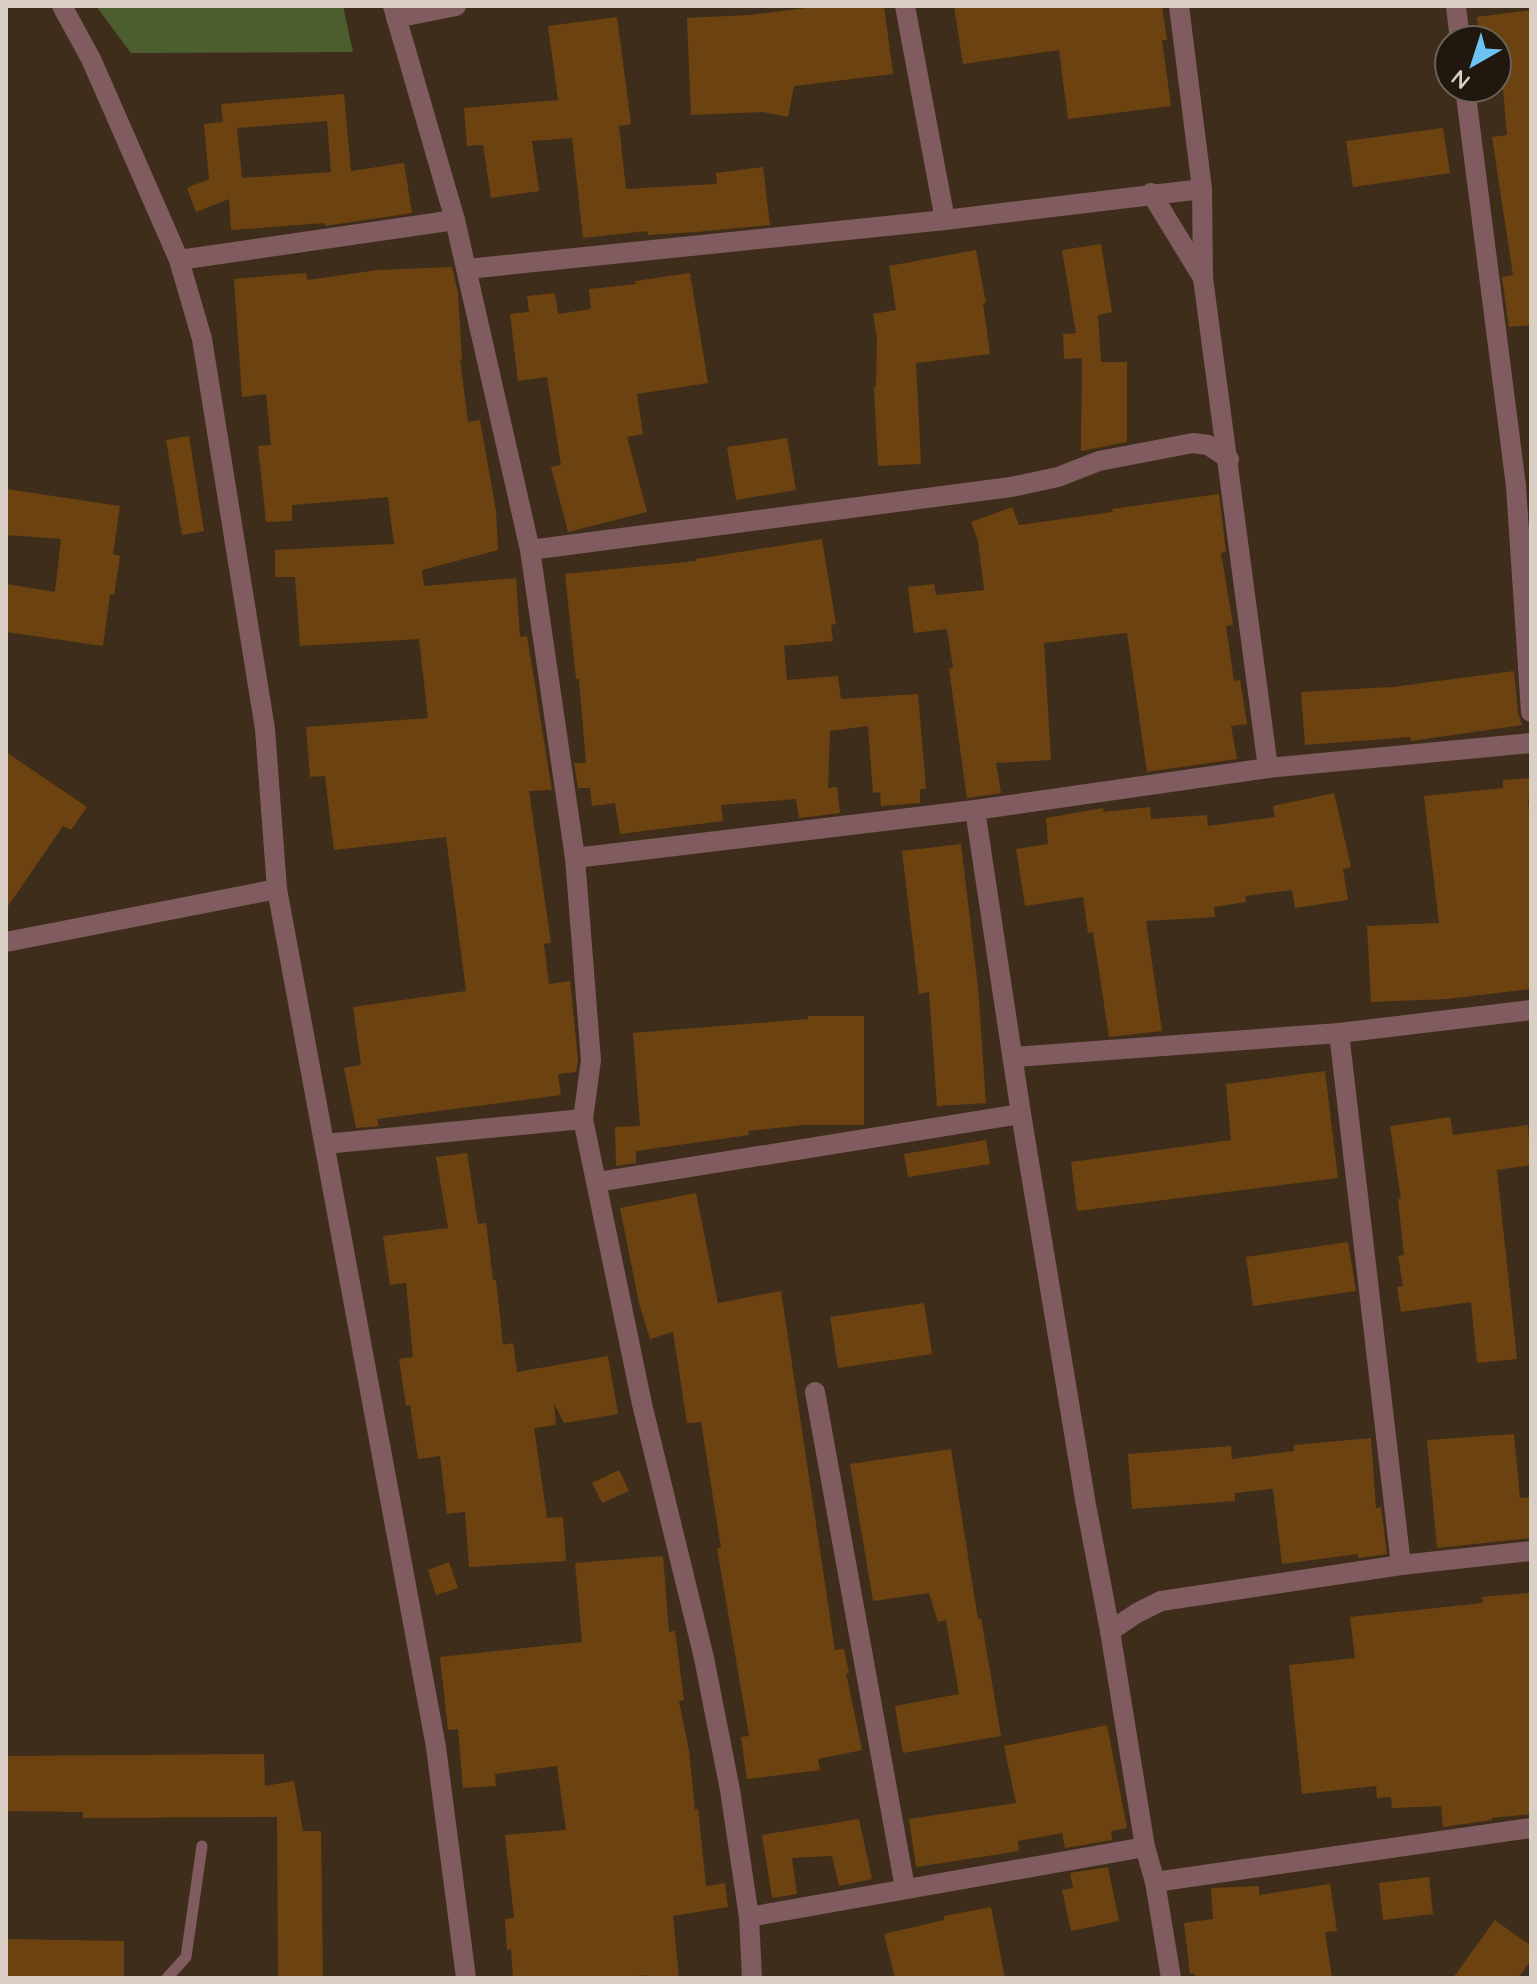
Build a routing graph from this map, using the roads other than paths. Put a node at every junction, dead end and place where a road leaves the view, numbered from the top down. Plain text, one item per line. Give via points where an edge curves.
1 (62, 6) edge
2 (456, 6) edge
3 (905, 6) edge
4 (1179, 6) edge
5 (395, 12) edge
6 (1467, 104) edge
7 (1202, 189) junction
8 (1151, 193) junction
9 (455, 220) junction
10 (945, 220) junction
11 (179, 260) junction
12 (467, 269) junction
13 (1203, 278) junction
14 (1229, 459) junction
15 (1524, 480) edge
16 (530, 550) junction
17 (1531, 712) edge
18 (1531, 743) edge
19 (1268, 768) junction
20 (975, 810) junction
21 (575, 858) junction
22 (277, 889) junction
23 (6, 942) edge
24 (1531, 1010) edge
25 (1339, 1033) junction
26 (1014, 1057) junction
27 (1021, 1114) junction
28 (583, 1119) junction
29 (325, 1144) junction
30 (597, 1182) junction
31 (815, 1392) dead end
32 (1531, 1551) edge
33 (1401, 1565) junction
34 (1110, 1631) junction
35 (1531, 1828) edge
36 (202, 1846) dead end
37 (1145, 1847) junction
38 (1155, 1882) junction
39 (905, 1888) junction
40 (749, 1917) junction
41 (167, 1978) edge
42 (466, 1978) edge
43 (752, 1978) edge
44 (1171, 1978) edge

1 - 11 street via 91,59
2 - 5 street
3 - 10 street
4 - 7 street
5 - 9 street
6 - 15 street
7 - 8 street
7 - 13 street
8 - 10 street
8 - 13 street
9 - 11 street
9 - 12 street
10 - 12 street
11 - 22 street via 202,339 265,729
12 - 16 street
13 - 14 street
14 - 16 street via 1208,445 1193,443 1099,461 1011,487
14 - 19 street
15 - 17 street
16 - 21 street
18 - 19 street
19 - 20 street
20 - 21 street
20 - 26 street
21 - 28 street via 591,1060
22 - 23 street
22 - 29 street
24 - 25 street
25 - 26 street
25 - 33 street
26 - 27 street
27 - 30 street
27 - 34 street
28 - 29 street
28 - 30 street
29 - 42 street via 436,1747
30 - 40 street via 642,1404 704,1658
31 - 39 street
32 - 33 street
33 - 34 street via 1161,1601
34 - 37 street
35 - 38 street
36 - 41 lane via 186,1957
37 - 38 street
37 - 39 street
38 - 44 street
39 - 40 street
40 - 43 street

